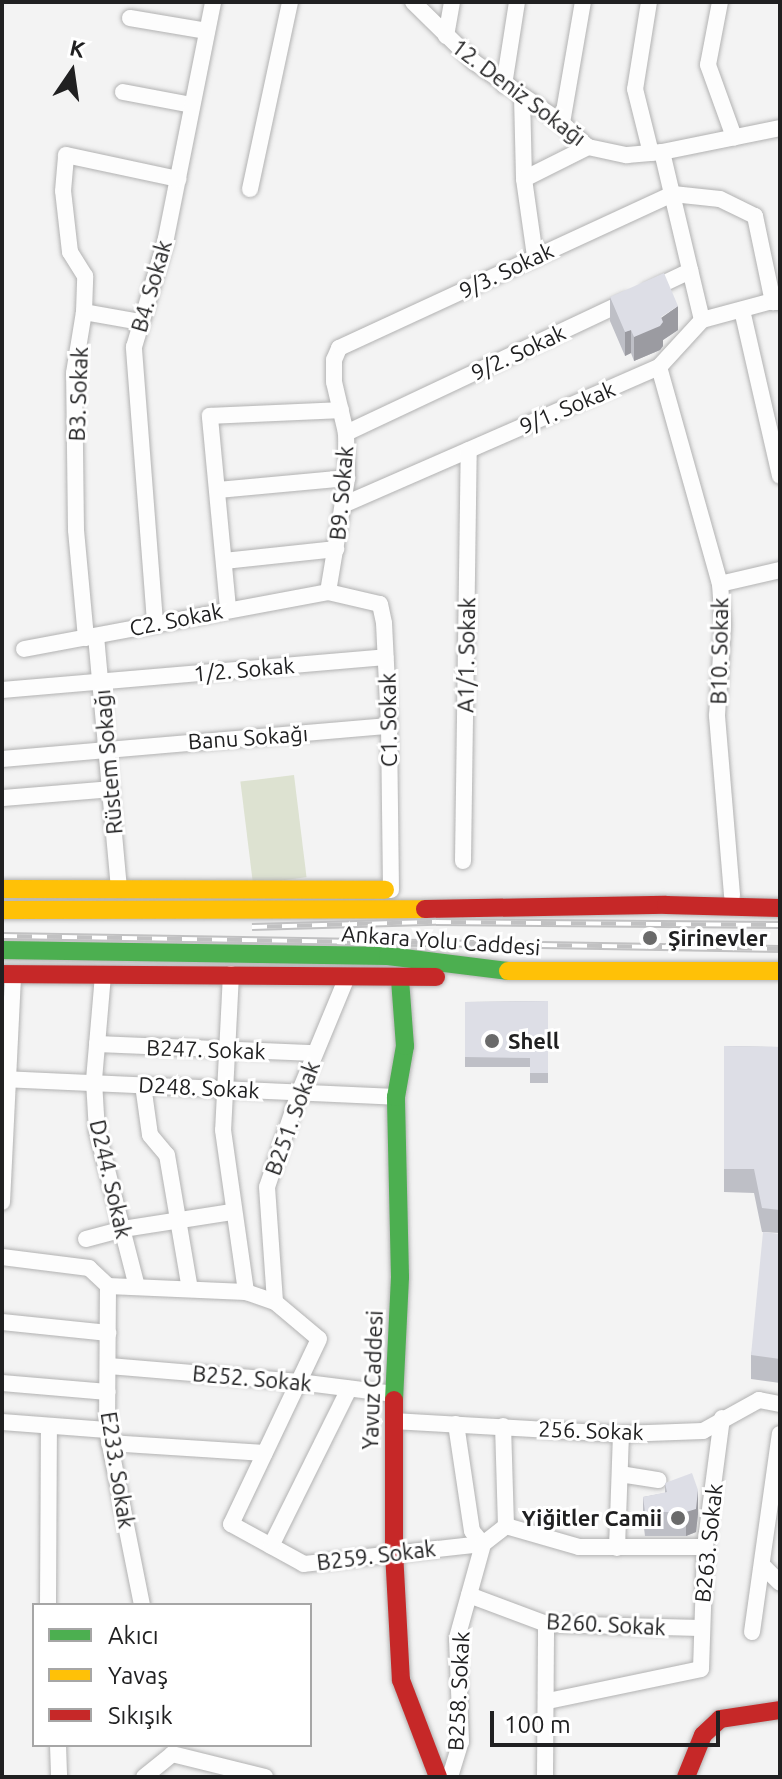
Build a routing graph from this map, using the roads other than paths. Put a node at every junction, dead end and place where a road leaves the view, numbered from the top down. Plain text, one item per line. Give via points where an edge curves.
1 (213, 2) edge
2 (290, 2) edge
3 (413, 2) edge
4 (452, 2) edge
5 (517, 2) edge
6 (583, 2) edge
7 (649, 2) edge
8 (720, 2) edge
9 (130, 18) dead end
10 (207, 31) junction
11 (446, 36) junction
12 (504, 85) junction
13 (123, 92) dead end
14 (522, 96) junction
15 (192, 105) junction
16 (562, 123) junction
17 (780, 128) edge
18 (734, 137) junction
19 (588, 147) junction
20 (657, 152) junction
21 (178, 179) junction
22 (524, 179) junction
23 (250, 189) dead end
24 (673, 194) junction
25 (535, 256) junction
26 (690, 271) junction
27 (778, 301) edge
28 (742, 310) junction
29 (84, 312) junction
30 (702, 320) junction
31 (140, 322) junction
32 (339, 348) joint
33 (659, 367) junction
34 (341, 410) junction
35 (346, 433) junction
36 (469, 450) junction
37 (780, 476) edge
38 (347, 478) junction
39 (218, 490) junction
40 (343, 505) junction
41 (336, 549) junction
42 (224, 561) junction
43 (780, 570) edge
44 (720, 584) junction
45 (328, 592) junction
46 (228, 608) junction
47 (155, 622) junction
48 (91, 637) junction
49 (24, 649) dead end
50 (386, 657) junction
51 (101, 681) junction
52 (2, 690) edge
53 (389, 726) junction
54 (107, 748) junction
55 (2, 759) edge
56 (111, 789) junction
57 (2, 798) edge
58 (463, 861) dead end
59 (2, 889) edge
60 (119, 889) junction
61 (405, 890) junction
62 (780, 894) edge
63 (732, 895) junction
64 (641, 905) junction
65 (666, 905) junction
66 (780, 908) edge
67 (2, 910) edge
68 (2, 950) edge
69 (745, 971) junction
70 (780, 971) edge
71 (526, 973) junction
72 (8, 974) edge
73 (231, 974) junction
74 (103, 975) junction
75 (347, 977) junction
76 (780, 977) edge
77 (400, 979) junction
78 (97, 1044) junction
79 (227, 1050) junction
80 (315, 1053) junction
81 (6, 1078) edge
82 (94, 1081) junction
83 (143, 1085) junction
84 (225, 1089) junction
85 (299, 1093) junction
86 (396, 1097) junction
87 (4, 1164) edge
88 (2, 1202) edge
89 (232, 1212) junction
90 (177, 1221) junction
91 (123, 1229) junction
92 (86, 1239) dead end
93 (2, 1257) edge
94 (108, 1286) junction
95 (137, 1287) junction
96 (190, 1289) junction
97 (246, 1292) junction
98 (275, 1302) junction
99 (2, 1322) edge
100 (108, 1333) junction
101 (109, 1366) junction
102 (299, 1382) junction
103 (2, 1383) edge
104 (349, 1389) junction
105 (108, 1392) junction
106 (394, 1394) junction
107 (780, 1404) edge
108 (722, 1418) junction
109 (393, 1421) junction
110 (2, 1422) edge
111 (456, 1424) junction
112 (49, 1426) junction
113 (503, 1426) junction
114 (621, 1434) junction
115 (780, 1434) edge
116 (108, 1436) junction
117 (265, 1453) junction
118 (620, 1474) junction
119 (659, 1480) dead end
120 (506, 1526) junction
121 (483, 1544) junction
122 (271, 1546) junction
123 (705, 1547) junction
124 (617, 1548) junction
125 (394, 1552) junction
126 (762, 1565) junction
127 (780, 1583) edge
128 (469, 1595) junction
129 (48, 1603) edge
130 (142, 1603) edge
131 (546, 1624) junction
132 (700, 1628) junction
133 (752, 1632) dead end
134 (548, 1701) junction
135 (780, 1710) edge
136 (58, 1747) edge
137 (172, 1749) edge
138 (144, 1775) edge
139 (59, 1777) edge
140 (265, 1777) edge
141 (438, 1777) edge
142 (450, 1777) edge
143 (545, 1777) edge
144 (686, 1777) edge

1 - 10 street, B4. Sokak
2 - 23 street
3 - 11 street, 12. Deniz Sokağı
4 - 11 street
5 - 12 street
6 - 16 street
7 - 20 street via 635,89
8 - 18 street via 708,65
9 - 10 street
10 - 15 street, B4. Sokak
11 - 12 street, 12. Deniz Sokağı
12 - 14 street, 12. Deniz Sokağı
13 - 15 street
14 - 16 street, 12. Deniz Sokağı
14 - 22 street
15 - 21 street, B4. Sokak
16 - 19 street, 12. Deniz Sokağı
17 - 18 street, 12. Deniz Sokağı
18 - 20 street, 12. Deniz Sokağı
19 - 20 street, 12. Deniz Sokağı via 609,154
19 - 22 street
20 - 24 street
21 - 29 street, B3. Sokak via 66,155 63,191 70,252 85,276
21 - 31 street, B4. Sokak
22 - 25 street
24 - 25 street, 9/3. Sokak
24 - 26 street
24 - 27 street via 720,199 755,216
25 - 32 street, 9/3. Sokak
26 - 30 street
26 - 35 street, 9/2. Sokak
27 - 28 street
28 - 30 street
28 - 37 street
29 - 31 street
29 - 48 street, B3. Sokak via 74,373 76,530
30 - 33 street, 9/1. Sokak
31 - 47 street, B4. Sokak via 134,347
32 - 34 street, B9. Sokak via 334,382
33 - 36 street, 9/1. Sokak
33 - 44 street, B10. Sokak
34 - 35 street, B9. Sokak
34 - 39 street via 210,416
35 - 38 street, B9. Sokak
36 - 40 street, 9/1. Sokak
36 - 58 street, A1/1. Sokak
38 - 39 street
38 - 40 street, B9. Sokak
39 - 42 street
40 - 41 street, B9. Sokak
41 - 42 street
41 - 45 street, B9. Sokak
42 - 46 street
43 - 44 street
44 - 63 street, B10. Sokak via 717,716
45 - 46 street, C2. Sokak
45 - 50 street, C1. Sokak via 380,604
46 - 47 street, C2. Sokak
47 - 48 street, C2. Sokak
48 - 49 street, C2. Sokak
48 - 51 street, Rüstem Sokağı
50 - 51 street, 1/2. Sokak
50 - 53 street, C1. Sokak
51 - 52 street, 1/2. Sokak
51 - 54 street, Rüstem Sokağı
53 - 54 street, Banu Sokağı
53 - 61 street, C1. Sokak
54 - 55 street, Banu Sokağı
54 - 56 street, Rüstem Sokağı
56 - 57 street
56 - 60 street, Rüstem Sokağı
59 - 60 main road
60 - 61 main road
61 - 64 main road via 540,890
62 - 63 main road
63 - 65 main road
64 - 65 main road, Ankara Yolu Caddesi
64 - 67 main road, Ankara Yolu Caddesi
65 - 66 main road, Ankara Yolu Caddesi
68 - 71 main road, Ankara Yolu Caddesi via 388,956
69 - 70 main road, Ankara Yolu Caddesi
69 - 71 main road, Ankara Yolu Caddesi
69 - 76 main road
71 - 77 main road
72 - 74 main road
72 - 81 street
73 - 74 main road
73 - 75 main road
73 - 79 street
74 - 78 street, D244. Sokak
75 - 77 main road
75 - 80 street, B251. Sokak
77 - 86 main road, Yavuz Caddesi via 405,1046
78 - 79 street, B247. Sokak
78 - 82 street, D244. Sokak
79 - 80 street, B247. Sokak
79 - 84 street
80 - 85 street, B251. Sokak
81 - 82 street, D248. Sokak
81 - 87 street
82 - 83 street, D248. Sokak
82 - 91 street, D244. Sokak via 97,1131
83 - 84 street, D248. Sokak
83 - 90 street via 150,1135 167,1155
84 - 85 street, D248. Sokak
84 - 89 street via 223,1130
85 - 86 street, D248. Sokak
85 - 98 street, B251. Sokak via 267,1187
86 - 106 main road, Yavuz Caddesi via 400,1277
87 - 88 street
89 - 90 street
89 - 97 street
90 - 91 street
90 - 96 street
91 - 92 street
91 - 95 street, D244. Sokak
93 - 94 street via 89,1268
94 - 95 street
94 - 100 street, E233. Sokak
95 - 96 street
96 - 97 street
97 - 98 street
98 - 102 street via 319,1339
99 - 100 street
100 - 101 street, E233. Sokak
101 - 102 street, B252. Sokak
101 - 105 street, E233. Sokak
102 - 104 street, B252. Sokak
102 - 117 street
103 - 105 street
104 - 106 street, B252. Sokak
104 - 122 street
105 - 116 street, E233. Sokak
106 - 109 main road, Yavuz Caddesi
107 - 108 street, 256. Sokak via 759,1400
108 - 114 street, 256. Sokak via 703,1431
108 - 123 street, B263. Sokak
109 - 111 street, 256. Sokak
109 - 125 main road, Yavuz Caddesi
110 - 112 street
111 - 113 street, 256. Sokak
111 - 121 street via 472,1531
112 - 116 street
112 - 129 street
113 - 114 street, 256. Sokak
113 - 120 street
114 - 118 street
115 - 126 street
116 - 117 street
116 - 130 street, E233. Sokak
117 - 122 street, B259. Sokak via 231,1524
118 - 119 street
118 - 124 street
120 - 121 street
120 - 124 street via 579,1547
121 - 125 street, B259. Sokak
121 - 128 street, B258. Sokak
122 - 125 street, B259. Sokak via 304,1564
123 - 124 street
123 - 132 street, B263. Sokak
125 - 141 main road, Yavuz Caddesi via 401,1680
126 - 127 street
126 - 133 street
128 - 131 street, B260. Sokak
128 - 142 street, B258. Sokak via 457,1638 461,1742
131 - 132 street, B260. Sokak
131 - 134 street
132 - 134 street, B263. Sokak via 701,1669
134 - 143 street
135 - 144 main road via 720,1719 703,1735
136 - 139 street
137 - 138 street
137 - 140 street

